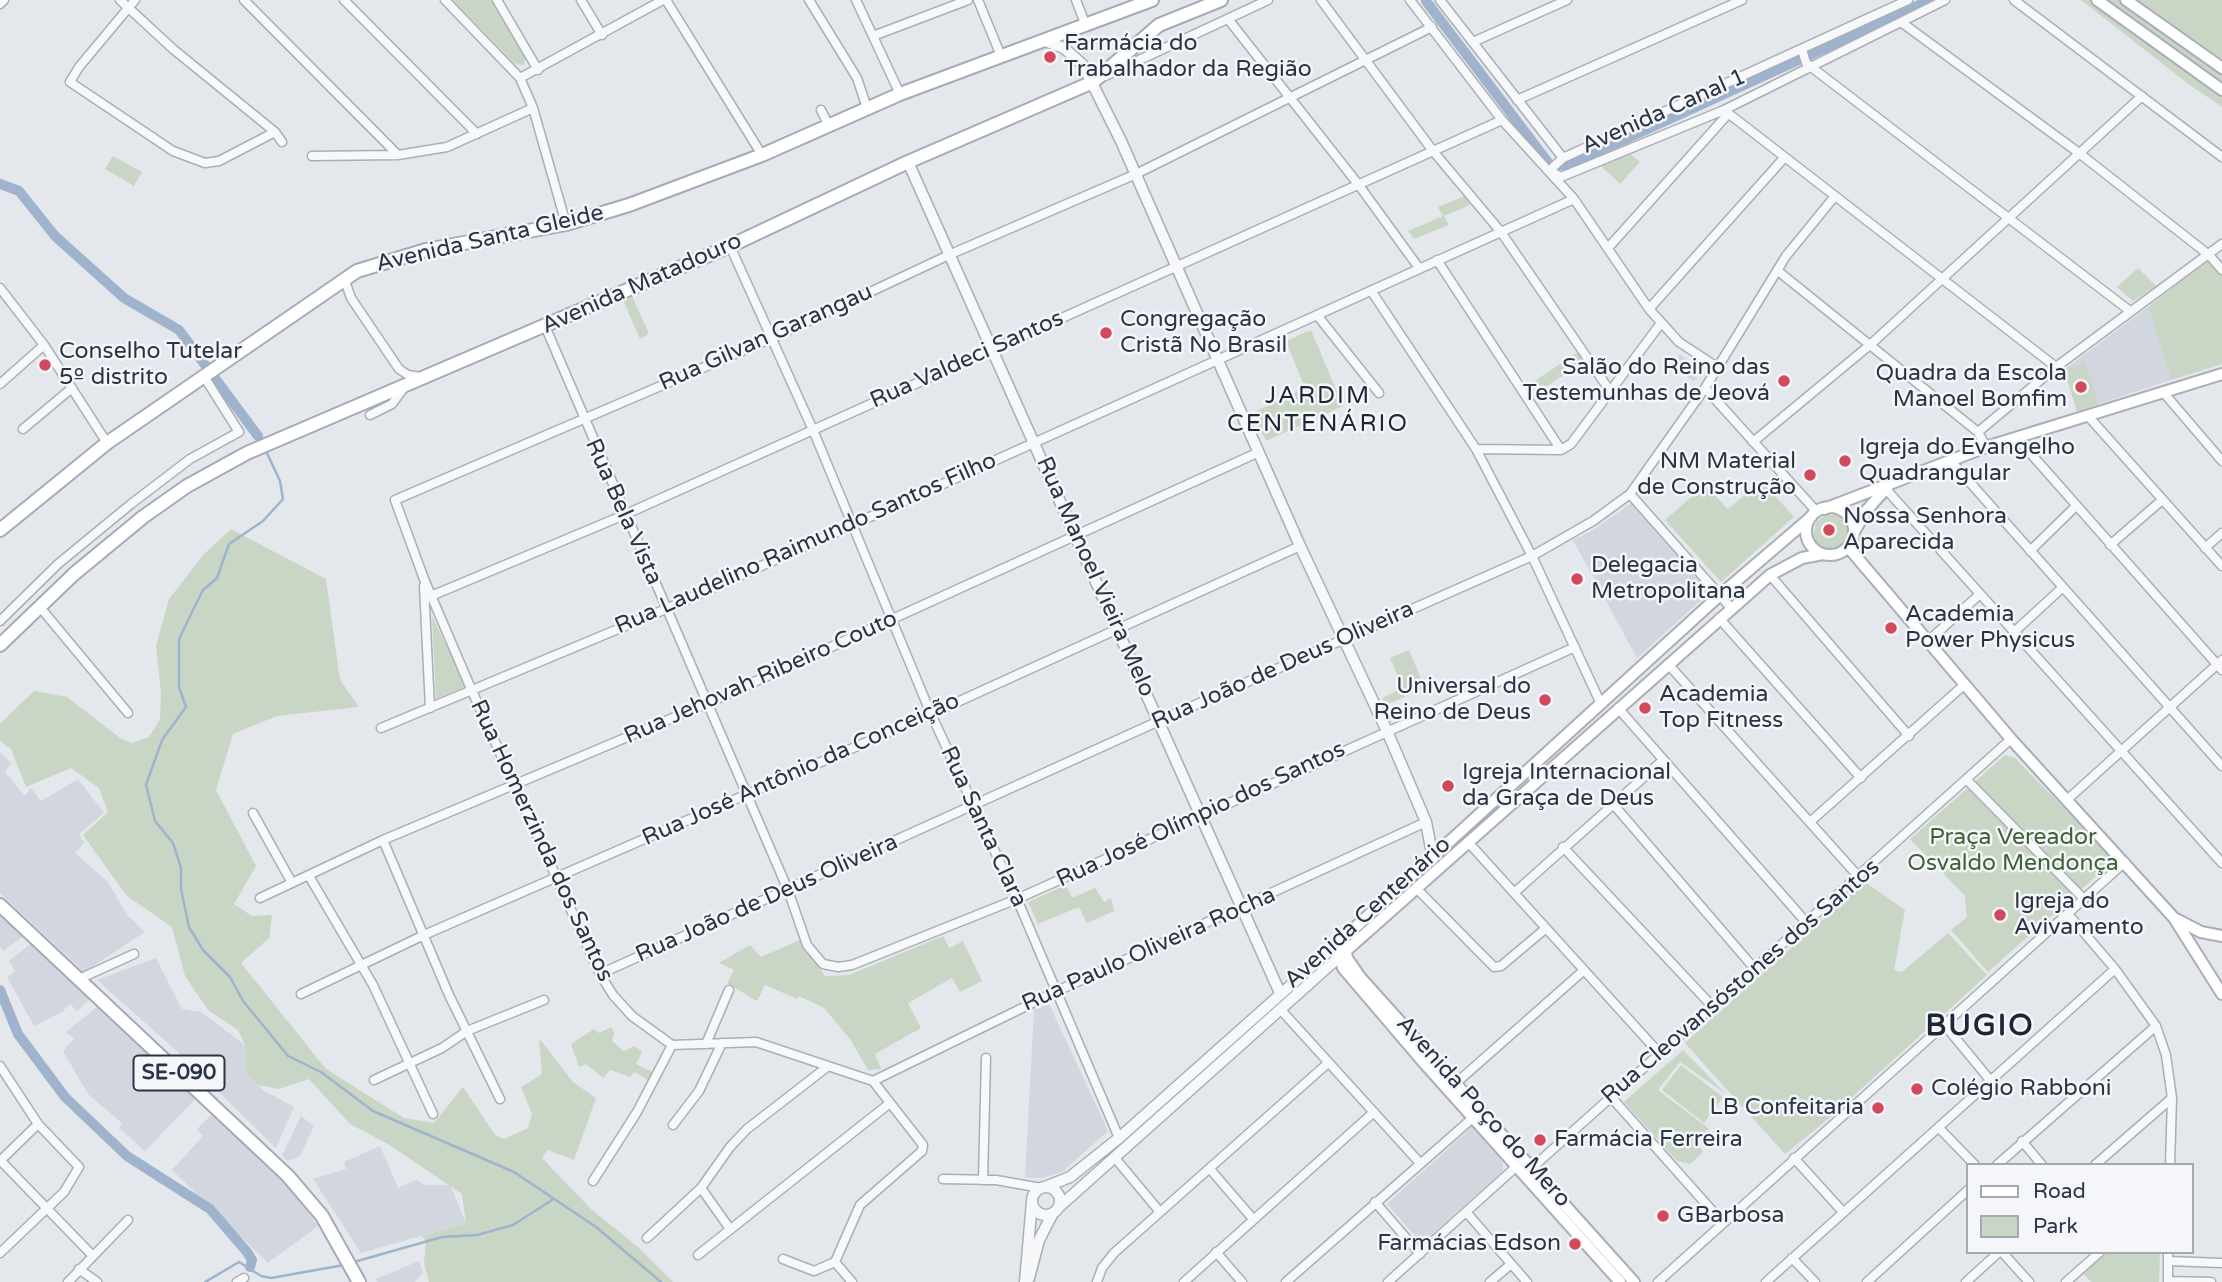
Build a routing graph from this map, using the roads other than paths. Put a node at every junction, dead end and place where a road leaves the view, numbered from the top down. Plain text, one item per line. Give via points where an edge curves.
1 (120, 0) edge
2 (135, 0) edge
3 (244, 0) edge
4 (344, 0) edge
5 (445, 0) edge
6 (497, 0) edge
7 (581, 0) edge
8 (664, 0) edge
9 (809, 0) edge
10 (856, 0) edge
11 (968, 0) edge
12 (978, 0) edge
13 (1076, 0) edge
14 (1152, 0) edge
15 (1221, 0) edge
16 (1268, 0) edge
17 (1321, 0) edge
18 (1410, 0) edge
19 (1440, 0) edge
20 (1567, 0) edge
21 (1742, 0) edge
22 (1908, 0) edge
23 (1945, 0) edge
24 (2014, 0) edge
25 (2098, 0) edge
26 (2126, 0) edge
27 (128, 8) junction
28 (1228, 19) junction
29 (1901, 22) junction
30 (1086, 26) junction
31 (1432, 27) junction
32 (602, 35) junction
33 (873, 36) junction
34 (1045, 41) junction
35 (1472, 42) junction
36 (1001, 56) junction
37 (1805, 59) junction
38 (1364, 61) junction
39 (2222, 68) edge
40 (538, 69) junction
41 (520, 78) junction
42 (1093, 82) junction
43 (2222, 90) edge
44 (900, 94) junction
45 (2142, 96) junction
46 (1291, 100) junction
47 (1517, 100) junction
48 (533, 108) junction
49 (867, 108) junction
50 (821, 110) dead end
51 (1726, 112) junction
52 (1502, 120) junction
53 (828, 124) junction
54 (275, 132) junction
55 (477, 134) junction
56 (282, 142) dead end
57 (1433, 152) junction
58 (2079, 153) junction
59 (398, 155) junction
60 (762, 155) junction
61 (312, 156) dead end
62 (2222, 157) edge
63 (1563, 158) junction
64 (1784, 158) junction
65 (908, 162) junction
66 (1549, 170) junction
67 (1136, 174) junction
68 (1358, 184) junction
69 (1835, 196) junction
70 (1574, 199) junction
71 (2009, 216) junction
72 (566, 224) junction
73 (1500, 232) junction
74 (2222, 244) edge
75 (730, 246) junction
76 (1608, 248) junction
77 (950, 254) junction
78 (2209, 255) junction
79 (1437, 260) junction
80 (1177, 266) junction
81 (1419, 268) junction
82 (2222, 270) edge
83 (1778, 271) junction
84 (344, 278) junction
85 (1939, 279) junction
86 (0, 288) edge
87 (1372, 292) junction
88 (1649, 309) junction
89 (2130, 311) junction
90 (1317, 315) junction
91 (1661, 323) junction
92 (545, 326) junction
93 (770, 339) junction
94 (1871, 344) junction
95 (44, 345) junction
96 (993, 348) junction
97 (1218, 359) junction
98 (1717, 367) junction
99 (2056, 367) junction
100 (2222, 374) edge
101 (204, 375) junction
102 (422, 377) junction
103 (0, 384) edge
104 (405, 386) junction
105 (72, 387) junction
106 (1705, 388) junction
107 (1610, 391) junction
108 (2163, 392) junction
109 (1379, 393) dead end
110 (370, 415) dead end
111 (2088, 416) junction
112 (582, 418) junction
113 (23, 429) dead end
114 (813, 430) junction
115 (1978, 432) junction
116 (2017, 438) junction
117 (1035, 441) junction
118 (1753, 442) junction
119 (107, 443) junction
120 (1986, 447) junction
121 (1476, 449) junction
122 (1561, 450) junction
123 (1259, 452) junction
124 (1950, 460) junction
125 (2222, 461) edge
126 (1887, 484) junction
127 (1629, 494) junction
128 (395, 500) joint
129 (2161, 501) junction
130 (2076, 506) junction
131 (1817, 513) junction
132 (624, 514) junction
133 (852, 524) junction
134 (0, 530) edge
135 (1854, 531) junction
136 (2222, 533) edge
137 (1076, 535) junction
138 (2110, 545) junction
139 (1300, 546) junction
140 (1848, 547) junction
141 (2205, 548) junction
142 (2030, 551) junction
143 (1823, 554) junction
144 (1531, 556) junction
145 (2222, 566) edge
146 (1769, 575) junction
147 (424, 579) junction
148 (2062, 588) junction
149 (1980, 594) junction
150 (1720, 595) junction
151 (431, 596) junction
152 (39, 606) junction
153 (1731, 608) junction
154 (666, 609) junction
155 (1719, 618) junction
156 (894, 619) junction
157 (0, 621) edge
158 (1116, 628) junction
159 (2014, 632) junction
160 (1344, 638) junction
161 (1927, 642) junction
162 (0, 645) edge
163 (1575, 647) junction
164 (1651, 658) junction
165 (2220, 665) edge
166 (1665, 667) junction
167 (1964, 685) junction
168 (472, 691) junction
169 (708, 703) junction
170 (1601, 704) junction
171 (2169, 707) junction
172 (430, 708) junction
173 (1618, 708) junction
174 (128, 713) dead end
175 (932, 714) junction
176 (1159, 720) junction
177 (381, 728) dead end
178 (1387, 730) junction
179 (1909, 736) junction
180 (2011, 739) junction
181 (2120, 751) junction
182 (1662, 761) junction
183 (2222, 766) edge
184 (1861, 778) junction
185 (1967, 780) junction
186 (514, 786) junction
187 (747, 795) junction
188 (2068, 799) junction
189 (1613, 804) junction
190 (974, 806) junction
191 (253, 813) dead end
192 (1200, 815) junction
193 (1426, 822) junction
194 (1810, 822) junction
195 (383, 840) junction
196 (1468, 842) junction
197 (1563, 847) junction
198 (1434, 853) junction
199 (2125, 862) junction
200 (2222, 863) edge
201 (1432, 874) junction
202 (309, 876) junction
203 (1858, 876) junction
204 (556, 877) junction
205 (292, 883) junction
206 (1417, 889) junction
207 (788, 890) junction
208 (1514, 893) junction
209 (260, 898) dead end
210 (1017, 900) junction
211 (2084, 900) junction
212 (0, 905) edge
213 (1242, 908) junction
214 (2068, 914) junction
215 (2174, 918) junction
216 (1805, 920) junction
217 (1545, 929) junction
218 (424, 935) junction
219 (2222, 936) edge
220 (1342, 947) junction
221 (134, 954) dead end
222 (361, 963) junction
223 (822, 964) joint
224 (1754, 968) junction
225 (2115, 969) junction
226 (1583, 971) junction
227 (600, 974) junction
228 (79, 979) junction
229 (729, 990) dead end
230 (1055, 992) junction
231 (1280, 993) junction
232 (301, 994) dead end
233 (2222, 995) edge
234 (544, 1000) dead end
235 (1713, 1007) junction
236 (1281, 1010) junction
237 (1943, 1023) junction
238 (2157, 1026) junction
239 (467, 1031) junction
240 (722, 1043) junction
241 (706, 1044) junction
242 (672, 1045) junction
243 (1660, 1054) junction
244 (986, 1058) dead end
245 (408, 1063) junction
246 (1328, 1063) junction
247 (827, 1067) junction
248 (1, 1069) edge
249 (374, 1080) dead end
250 (1990, 1080) junction
251 (873, 1081) junction
252 (1456, 1083) junction
253 (1611, 1097) junction
254 (2172, 1098) junction
255 (500, 1099) dead end
256 (890, 1103) junction
257 (1374, 1112) junction
258 (433, 1114) dead end
259 (1478, 1114) junction
260 (38, 1125) junction
261 (673, 1125) dead end
262 (1939, 1128) junction
263 (1493, 1131) junction
264 (1119, 1138) junction
265 (2022, 1141) junction
266 (1115, 1158) junction
267 (1794, 1158) junction
268 (0, 1161) edge
269 (1419, 1162) junction
270 (1973, 1163) edge
271 (1999, 1163) edge
272 (2040, 1163) edge
273 (2097, 1163) edge
274 (2170, 1163) edge
275 (1517, 1166) junction
276 (1533, 1167) junction
277 (1210, 1169) junction
278 (943, 1180) dead end
279 (983, 1180) junction
280 (593, 1181) dead end
281 (701, 1188) junction
282 (1043, 1188) junction
283 (1966, 1192) edge
284 (1032, 1198) junction
285 (1375, 1202) junction
286 (46, 1208) junction
287 (1056, 1210) junction
288 (1160, 1212) junction
289 (1843, 1212) junction
290 (1467, 1213) junction
291 (1254, 1219) junction
292 (128, 1220) dead end
293 (1723, 1223) junction
294 (730, 1229) junction
295 (647, 1238) dead end
296 (1216, 1252) junction
297 (0, 1253) edge
298 (1420, 1254) junction
299 (1999, 1254) edge
300 (2003, 1254) edge
301 (2098, 1254) edge
302 (92, 1255) junction
303 (698, 1255) dead end
304 (2168, 1256) edge
305 (1792, 1258) junction
306 (783, 1259) dead end
307 (835, 1262) junction
308 (2222, 1263) edge
309 (1511, 1264) junction
310 (79, 1269) junction
311 (2077, 1273) junction
312 (2168, 1281) edge
313 (68, 1282) edge
314 (97, 1282) edge
315 (359, 1282) edge
316 (852, 1282) edge
317 (1027, 1282) edge
318 (1097, 1282) edge
319 (1184, 1282) edge
320 (1242, 1282) edge
321 (1286, 1282) edge
322 (1388, 1282) edge
323 (1490, 1282) edge
324 (1527, 1282) edge
325 (1620, 1282) edge
326 (1634, 1282) edge
327 (1658, 1282) edge
328 (1766, 1282) edge
329 (1815, 1282) edge
330 (1867, 1282) edge
331 (1966, 1282) edge
332 (2029, 1282) edge
333 (2066, 1282) edge
334 (2084, 1282) edge
335 (2211, 1282) edge

1 - 27 street
2 - 27 street
3 - 59 street
4 - 55 street
5 - 41 street
6 - 40 street
7 - 32 street
8 - 32 street
8 - 60 street
9 - 49 street via 857,78
10 - 33 street
11 - 33 street
12 - 36 street
13 - 30 street
14 - 30 main road, Avenida Santa Gleide
15 - 42 main road via 1160,25
16 - 28 street, Avenida Matadouro
17 - 38 street
18 - 31 street
19 - 35 street, Avenida Canal 1
20 - 35 street
21 - 47 street
22 - 37 street, Avenida Canal 1
23 - 29 street, Avenida Canal 1
24 - 45 street
25 - 43 main road
26 - 39 main road
27 - 54 street
27 - 54 street via 79,67 71,79 73,84 173,151 205,163 219,161
28 - 42 street, Avenida Matadouro
28 - 46 street
29 - 37 street, Avenida Canal 1
29 - 58 street
30 - 34 main road, Avenida Santa Gleide
31 - 38 street, Rua Gilvan Garangau
31 - 52 street
32 - 40 street
33 - 44 street
34 - 36 main road, Avenida Santa Gleide
34 - 42 street via 1076,57
35 - 47 street, Avenida Canal 1
36 - 44 main road, Avenida Santa Gleide
37 - 51 street, Avenida Canal 1
37 - 63 street, Avenida Canal 1
37 - 71 street
38 - 46 street, Rua Gilvan Garangau
38 - 57 street
40 - 41 street
41 - 48 street
42 - 65 main road, Avenida Matadouro
42 - 67 street
44 - 49 main road, Avenida Santa Gleide
45 - 58 street
45 - 62 street
46 - 67 street, Rua Gilvan Garangau
46 - 68 street
47 - 63 street, Avenida Canal 1
48 - 55 street
48 - 72 street
49 - 53 main road, Avenida Santa Gleide
50 - 53 street
51 - 64 street
51 - 66 street, Avenida Canal 1 via 1561,177
51 - 76 street
52 - 57 street, Rua Valdeci Santos
52 - 66 street
53 - 60 main road, Avenida Santa Gleide
54 - 56 street
55 - 59 street via 447,147
57 - 68 street, Rua Valdeci Santos
57 - 73 street
58 - 71 street
58 - 78 street
59 - 61 street
60 - 72 main road, Avenida Santa Gleide
63 - 66 street
64 - 69 street
64 - 88 street
65 - 75 main road, Avenida Matadouro
65 - 77 street, Rua Manoel Vieira Melo
66 - 70 street
67 - 77 street, Rua Gilvan Garangau
67 - 80 street
68 - 80 street, Rua Valdeci Santos
68 - 81 street
69 - 83 street, Rua João de Deus Oliveira
69 - 85 street
70 - 73 street, Rua Laudelino Raimundo Santos Filho
70 - 76 street
71 - 85 street
71 - 89 street
72 - 84 main road, Avenida Santa Gleide via 426,250
73 - 79 street, Rua Laudelino Raimundo Santos Filho
73 - 107 street
74 - 78 street
75 - 92 main road, Avenida Matadouro
75 - 93 street, Rua Santa Clara
76 - 88 street
77 - 93 street, Rua Gilvan Garangau
77 - 96 street, Rua Manoel Vieira Melo
78 - 82 street
78 - 89 street
79 - 81 street, Rua Laudelino Raimundo Santos Filho
79 - 122 street
80 - 96 street, Rua Valdeci Santos
80 - 97 street
81 - 87 street, Rua Laudelino Raimundo Santos Filho
83 - 94 street
83 - 98 street, Rua João de Deus Oliveira
84 - 101 main road, Avenida Santa Gleide
84 - 102 street via 351,298 399,369
85 - 94 street
85 - 99 street
86 - 95 street
87 - 90 street, Rua Laudelino Raimundo Santos Filho
87 - 121 street
88 - 91 street
89 - 99 street
90 - 97 street, Rua Laudelino Raimundo Santos Filho
90 - 109 street
91 - 98 street via 1685,347
91 - 107 street
92 - 102 main road, Avenida Matadouro
92 - 112 street, Rua Bela Vista
93 - 112 street, Rua Gilvan Garangau
93 - 114 street, Rua Santa Clara
94 - 115 street
94 - 118 street
95 - 103 street
95 - 105 street
96 - 114 street, Rua Valdeci Santos
96 - 117 street, Rua Manoel Vieira Melo
97 - 117 street, Rua Laudelino Raimundo Santos Filho
97 - 123 street
98 - 106 street, Rua João de Deus Oliveira
99 - 115 street
100 - 108 main road, Avenida Centenário
101 - 119 main road, Avenida Santa Gleide
101 - 157 street via 239,432 190,459 131,504 58,564
102 - 104 main road, Avenida Matadouro
104 - 110 street via 391,404
104 - 152 main road, Avenida Matadouro via 247,453 187,486 143,517
105 - 113 street
105 - 119 street
106 - 118 street
106 - 127 street, Rua João de Deus Oliveira
107 - 122 street via 1581,433
108 - 111 main road, Avenida Centenário
108 - 125 street
111 - 116 main road, Avenida Centenário
111 - 129 street
112 - 128 street, Rua Gilvan Garangau
112 - 132 street, Rua Bela Vista
114 - 132 street, Rua Valdeci Santos
114 - 133 street, Rua Santa Clara
115 - 120 street
116 - 120 main road, Avenida Centenário
116 - 130 street
117 - 133 street, Rua Laudelino Raimundo Santos Filho
117 - 137 street, Rua Manoel Vieira Melo
118 - 131 street
119 - 134 main road, Avenida Santa Gleide
120 - 124 main road, Avenida Centenário
121 - 122 street
121 - 144 street
123 - 137 street, Rua Jehovah Ribeiro Couto
123 - 139 street
124 - 126 main road, Avenida Centenário
124 - 142 street
126 - 131 main road, Avenida Centenário
126 - 135 main road
126 - 149 street
127 - 144 street, Rua João de Deus Oliveira via 1593,521
127 - 150 street
128 - 147 street, Rua Homerzinda dos Santos
129 - 138 street
129 - 141 street
130 - 138 street
130 - 142 street
131 - 135 main road via 1844,513
131 - 143 main road via 1807,539
131 - 150 main road, Avenida Centenário
132 - 151 street, Rua Valdeci Santos
132 - 154 street, Rua Bela Vista
133 - 154 street, Rua Laudelino Raimundo Santos Filho
133 - 156 street, Rua Santa Clara
135 - 140 main road
136 - 141 street
137 - 156 street, Rua Jehovah Ribeiro Couto
137 - 158 street, Rua Manoel Vieira Melo
138 - 165 street
139 - 158 street, Rua José Antônio da Conceição
139 - 160 street
140 - 143 main road via 1837,554
140 - 161 main road
141 - 145 street
142 - 148 street
143 - 146 main road, Avenida Centenário via 1802,558
144 - 160 street, Rua João de Deus Oliveira
144 - 163 street
146 - 153 main road, Avenida Centenário
146 - 179 street
147 - 151 street, Rua Homerzinda dos Santos
147 - 172 street, Rua Homerzinda dos Santos
148 - 159 street
148 - 171 street
149 - 159 street
149 - 161 street
150 - 153 street
150 - 164 main road, Avenida Centenário
151 - 168 street, Rua Homerzinda dos Santos
152 - 162 main road, Avenida Matadouro
152 - 174 street
153 - 155 main road, Avenida Centenário
154 - 168 street, Rua Laudelino Raimundo Santos Filho
154 - 169 street, Rua Bela Vista
155 - 166 main road, Avenida Centenário
155 - 184 street
156 - 169 street, Rua Jehovah Ribeiro Couto
156 - 175 street, Rua Santa Clara
158 - 175 street, Rua José Antônio da Conceição
158 - 176 street, Rua Manoel Vieira Melo
159 - 181 street
160 - 176 street, Rua João de Deus Oliveira
160 - 178 street
161 - 167 main road
163 - 170 street
163 - 178 street, Rua José Olímpio dos Santos
164 - 166 main road
164 - 170 main road, Avenida Centenário
165 - 171 street
166 - 173 main road, Avenida Centenário
166 - 194 street
167 - 179 street
167 - 180 main road
168 - 172 street, Rua Laudelino Raimundo Santos Filho
168 - 186 street, Rua Homerzinda dos Santos
169 - 186 street, Rua Jehovah Ribeiro Couto
169 - 187 street, Rua Bela Vista
170 - 198 main road, Avenida Centenário
171 - 181 street
171 - 183 street
172 - 177 street, Rua Laudelino Raimundo Santos Filho
173 - 182 street
173 - 196 main road, Avenida Centenário
175 - 187 street, Rua José Antônio da Conceição
175 - 190 street, Rua Santa Clara
176 - 190 street, Rua João de Deus Oliveira
176 - 192 street, Rua Manoel Vieira Melo
178 - 192 street, Rua José Olímpio dos Santos
178 - 193 street
179 - 184 street
180 - 185 street, Rua Cleovansóstones dos Santos
180 - 188 main road
181 - 188 street
181 - 200 street
182 - 189 street
182 - 216 street
184 - 194 street
185 - 203 street, Rua Cleovansóstones dos Santos
185 - 211 street
186 - 195 street, Rua Jehovah Ribeiro Couto
186 - 204 street, Rua Homerzinda dos Santos
187 - 204 street, Rua José Antônio da Conceição
187 - 207 street, Rua Bela Vista
188 - 199 main road
189 - 197 street
189 - 224 street
190 - 207 street, Rua João de Deus Oliveira
190 - 210 street, Rua Santa Clara
191 - 205 street
192 - 210 street, Rua José Olímpio dos Santos
192 - 213 street, Rua Manoel Vieira Melo
193 - 198 street
193 - 213 street, Rua Paulo Oliveira Rocha
194 - 203 street
195 - 202 street, Rua Jehovah Ribeiro Couto
195 - 218 street
196 - 201 main road, Avenida Centenário
196 - 208 street
197 - 208 street
197 - 235 street
198 - 201 street
198 - 220 main road, Avenida Centenário
199 - 211 street
199 - 215 main road
201 - 206 main road, Avenida Centenário
202 - 205 street, Rua Jehovah Ribeiro Couto
202 - 222 street
203 - 216 street, Rua Cleovansóstones dos Santos
204 - 218 street, Rua José Antônio da Conceição
204 - 227 street, Rua Homerzinda dos Santos
205 - 209 street, Rua Jehovah Ribeiro Couto
206 - 217 street via 1489,966 1501,966
206 - 220 main road, Avenida Centenário
207 - 223 street, Rua Bela Vista via 807,945
207 - 227 street, Rua João de Deus Oliveira
208 - 217 street
210 - 223 street, Rua José Olímpio dos Santos via 852,965
210 - 230 street, Rua Santa Clara
211 - 214 street
212 - 228 main road, SE-090
213 - 230 street, Rua Paulo Oliveira Rocha
213 - 231 street, Rua Manoel Vieira Melo
214 - 225 street
214 - 237 street
215 - 219 main road via 2201,932
215 - 233 main road
216 - 224 street, Rua Cleovansóstones dos Santos
217 - 226 street
218 - 222 street, Rua José Antônio da Conceição
218 - 239 street
220 - 231 street, Avenida Centenário
220 - 236 street, Avenida Centenário
220 - 252 main road, Avenida Poço do Mero via 1360,977
220 - 259 main road, Avenida Poço do Mero via 1343,968 1406,1042
221 - 228 street
222 - 232 street, Rua José Antônio da Conceição
222 - 245 street
224 - 235 street, Rua Cleovansóstones dos Santos
225 - 238 street
225 - 250 street
226 - 243 street
226 - 252 street
227 - 242 street, Rua Homerzinda dos Santos via 622,1006
228 - 315 main road, SE-090 via 288,1175 322,1216
229 - 241 street
230 - 251 street, Rua Paulo Oliveira Rocha
230 - 264 street, Rua Santa Clara
231 - 264 street, Avenida Centenário
234 - 239 street
235 - 243 street, Rua Cleovansóstones dos Santos
236 - 246 street
236 - 266 street, Avenida Centenário
237 - 250 street
237 - 267 street
238 - 254 street
238 - 265 street
239 - 245 street
239 - 255 street
240 - 241 street
240 - 247 street via 756,1042
240 - 261 street via 699,1091
241 - 242 street
242 - 280 street
243 - 253 street, Rua Cleovansóstones dos Santos
244 - 279 street
245 - 249 street
245 - 258 street
246 - 257 street
246 - 277 street
247 - 251 street
247 - 281 street via 747,1129
248 - 260 street
250 - 262 street
251 - 256 street
252 - 259 main road, Avenida Poço do Mero
253 - 276 street, Rua Cleovansóstones dos Santos
253 - 293 street
254 - 273 street
254 - 274 street
256 - 294 street
256 - 307 street via 923,1145 918,1156 860,1205
257 - 269 street
257 - 291 street
259 - 263 main road, Avenida Poço do Mero
259 - 269 street
260 - 268 street
260 - 286 street via 79,1167 72,1183
262 - 270 street
262 - 289 street
263 - 275 main road, Avenida Poço do Mero
263 - 276 main road, Avenida Poço do Mero
264 - 282 street, Avenida Centenário via 1070,1177
265 - 271 street
265 - 272 street
266 - 287 street, Avenida Centenário
266 - 288 street
267 - 289 street
267 - 293 street
268 - 286 street
269 - 285 street
275 - 290 street
275 - 325 main road, Avenida Poço do Mero
276 - 326 main road, Avenida Poço do Mero
277 - 288 street
277 - 291 street
278 - 279 street
279 - 282 street
281 - 294 street
281 - 295 street
282 - 284 street, Avenida Centenário
282 - 287 street via 1058,1193
283 - 330 street
284 - 287 street via 1036,1211 1045,1215
284 - 317 street
285 - 298 street
285 - 321 street
286 - 297 street
286 - 302 street
287 - 317 street via 1039,1240
288 - 318 street via 1114,1253
289 - 305 street
290 - 298 street
290 - 309 street
291 - 296 street
292 - 302 street
293 - 327 street
294 - 303 street
296 - 319 street
296 - 320 street
298 - 322 street
299 - 331 street
300 - 332 street
301 - 311 street
302 - 310 street
304 - 308 street
304 - 312 street
305 - 328 street
305 - 329 street
306 - 307 street via 814,1271
307 - 316 street
309 - 323 street
309 - 324 street
310 - 313 street
310 - 314 street
311 - 333 street
311 - 334 street
312 - 335 street

